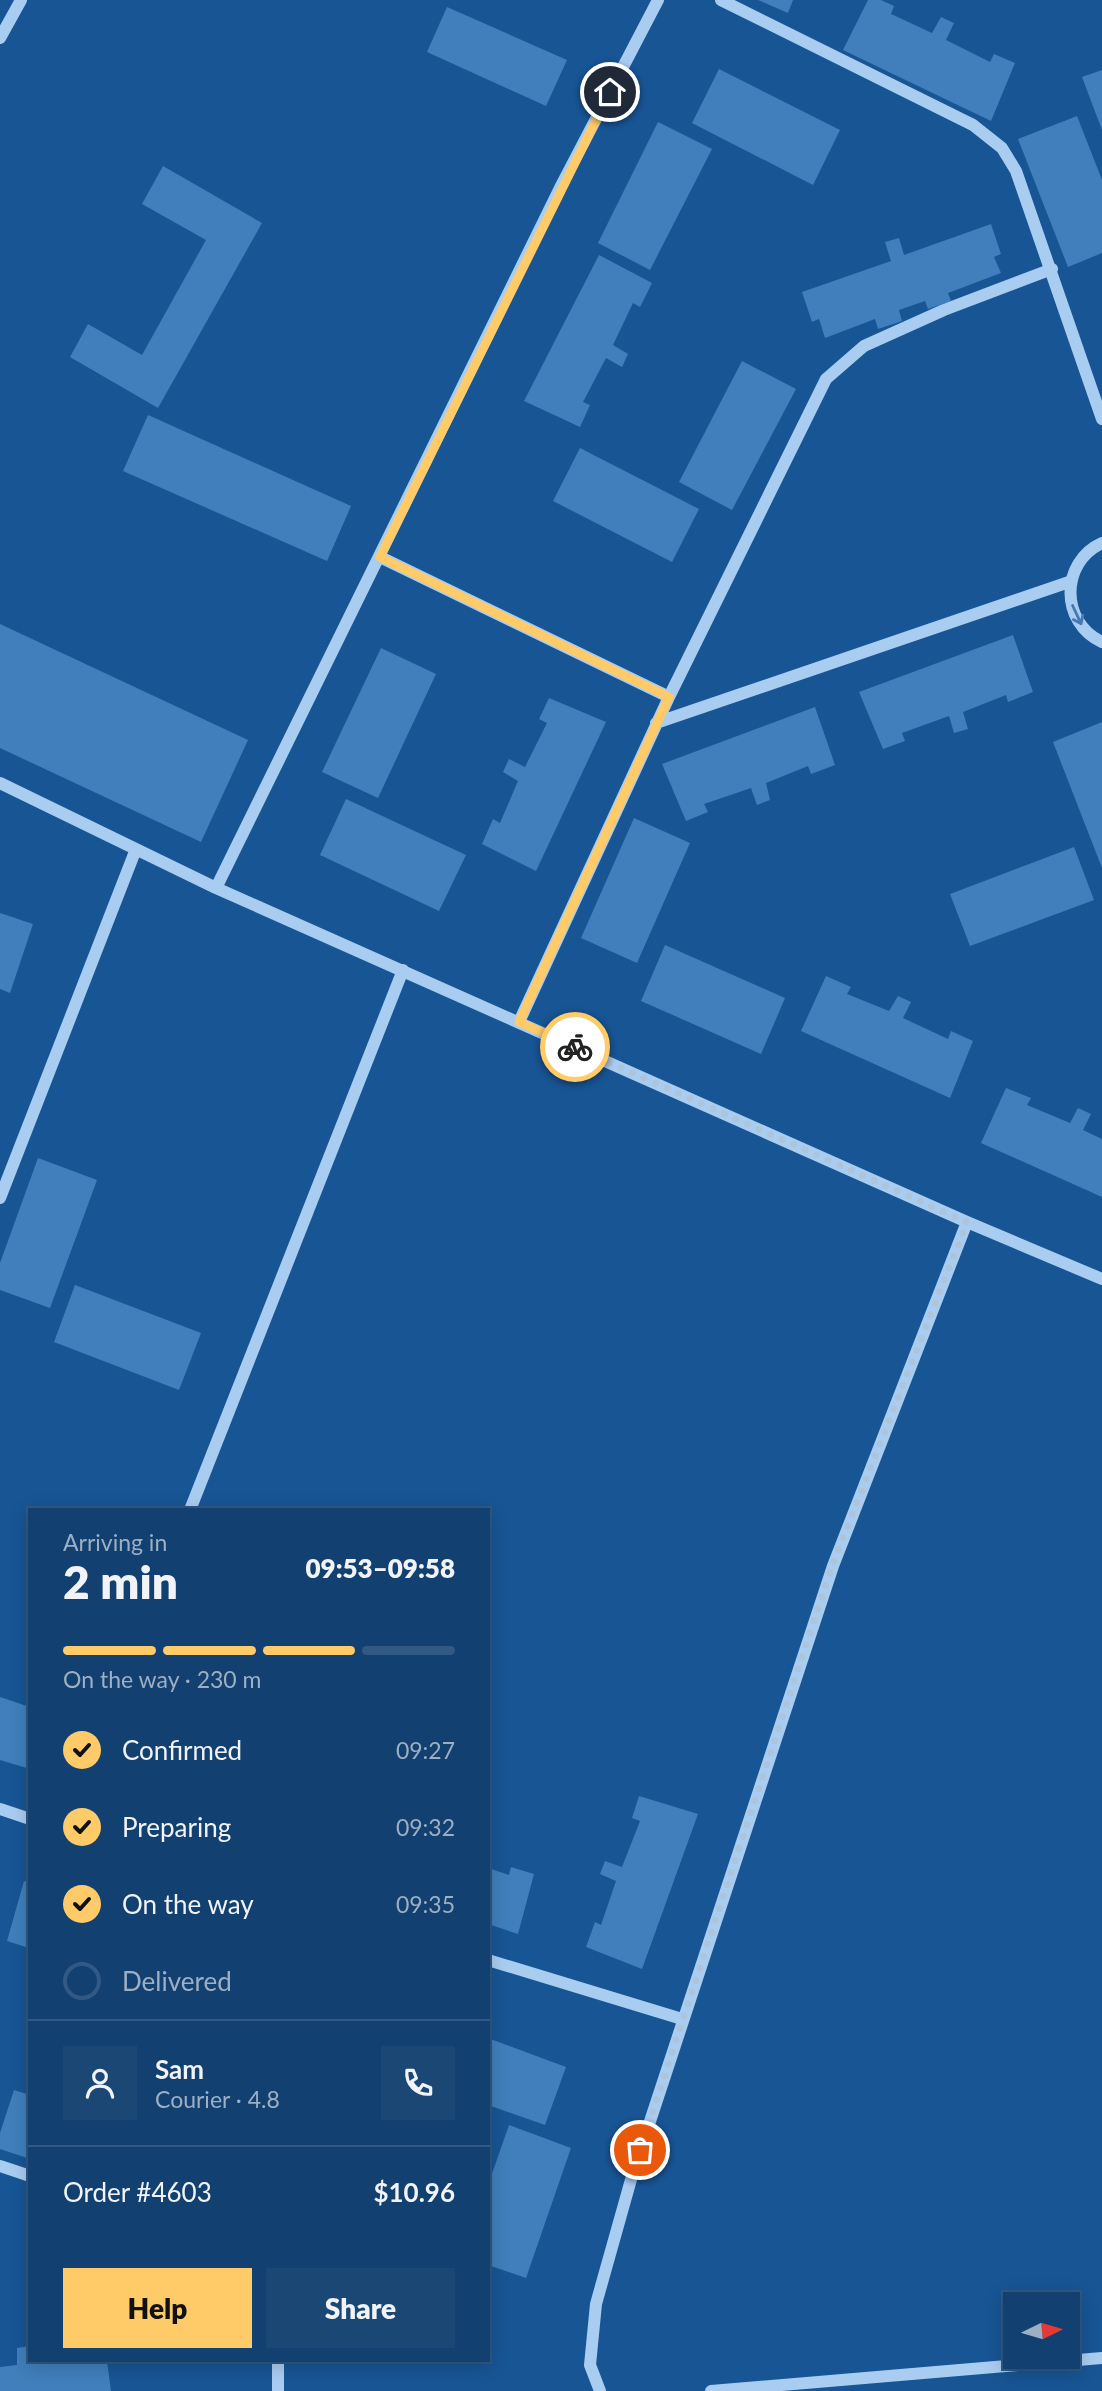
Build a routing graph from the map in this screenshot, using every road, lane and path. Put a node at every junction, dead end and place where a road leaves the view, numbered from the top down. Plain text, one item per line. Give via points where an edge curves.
1 (21, 0) edge
2 (658, 0) edge
3 (721, 0) edge
4 (0, 38) edge
5 (1052, 269) junction
6 (1102, 419) edge
7 (1102, 543) edge
8 (380, 557) junction
9 (1069, 582) junction
10 (1102, 642) edge
11 (669, 697) junction
12 (656, 723) junction
13 (0, 783) edge
14 (136, 849) junction
15 (216, 888) junction
16 (403, 970) junction
17 (519, 1022) junction
18 (0, 1198) edge
19 (967, 1222) junction
20 (1102, 1279) edge
21 (191, 1508) edge
22 (0, 1809) edge
23 (28, 1817) edge
24 (490, 1960) edge
25 (682, 2019) junction
26 (0, 2166) edge
27 (28, 2175) edge
28 (1102, 2358) edge
29 (278, 2362) edge
30 (824, 2386) edge
31 (278, 2391) edge
32 (600, 2391) edge
33 (711, 2391) edge

1 - 4 street
2 - 8 street via 562,184
3 - 5 street via 973,125 1002,148 1016,171
5 - 6 street
5 - 11 street via 864,346 826,379
7 - 9 street via 1080,560
8 - 11 street
8 - 15 street
9 -> 10 street via 1078,622
9 - 12 street
11 - 12 street
12 - 17 street
13 - 14 street
14 - 15 street
14 - 18 street
15 - 16 street
16 - 17 street
16 - 21 street
17 - 19 street
19 - 20 street
19 - 25 street via 832,1566
22 - 23 street
24 - 25 street
25 - 32 street via 596,2304 590,2365
26 - 27 street
28 - 30 street
29 - 31 street
30 - 33 street

